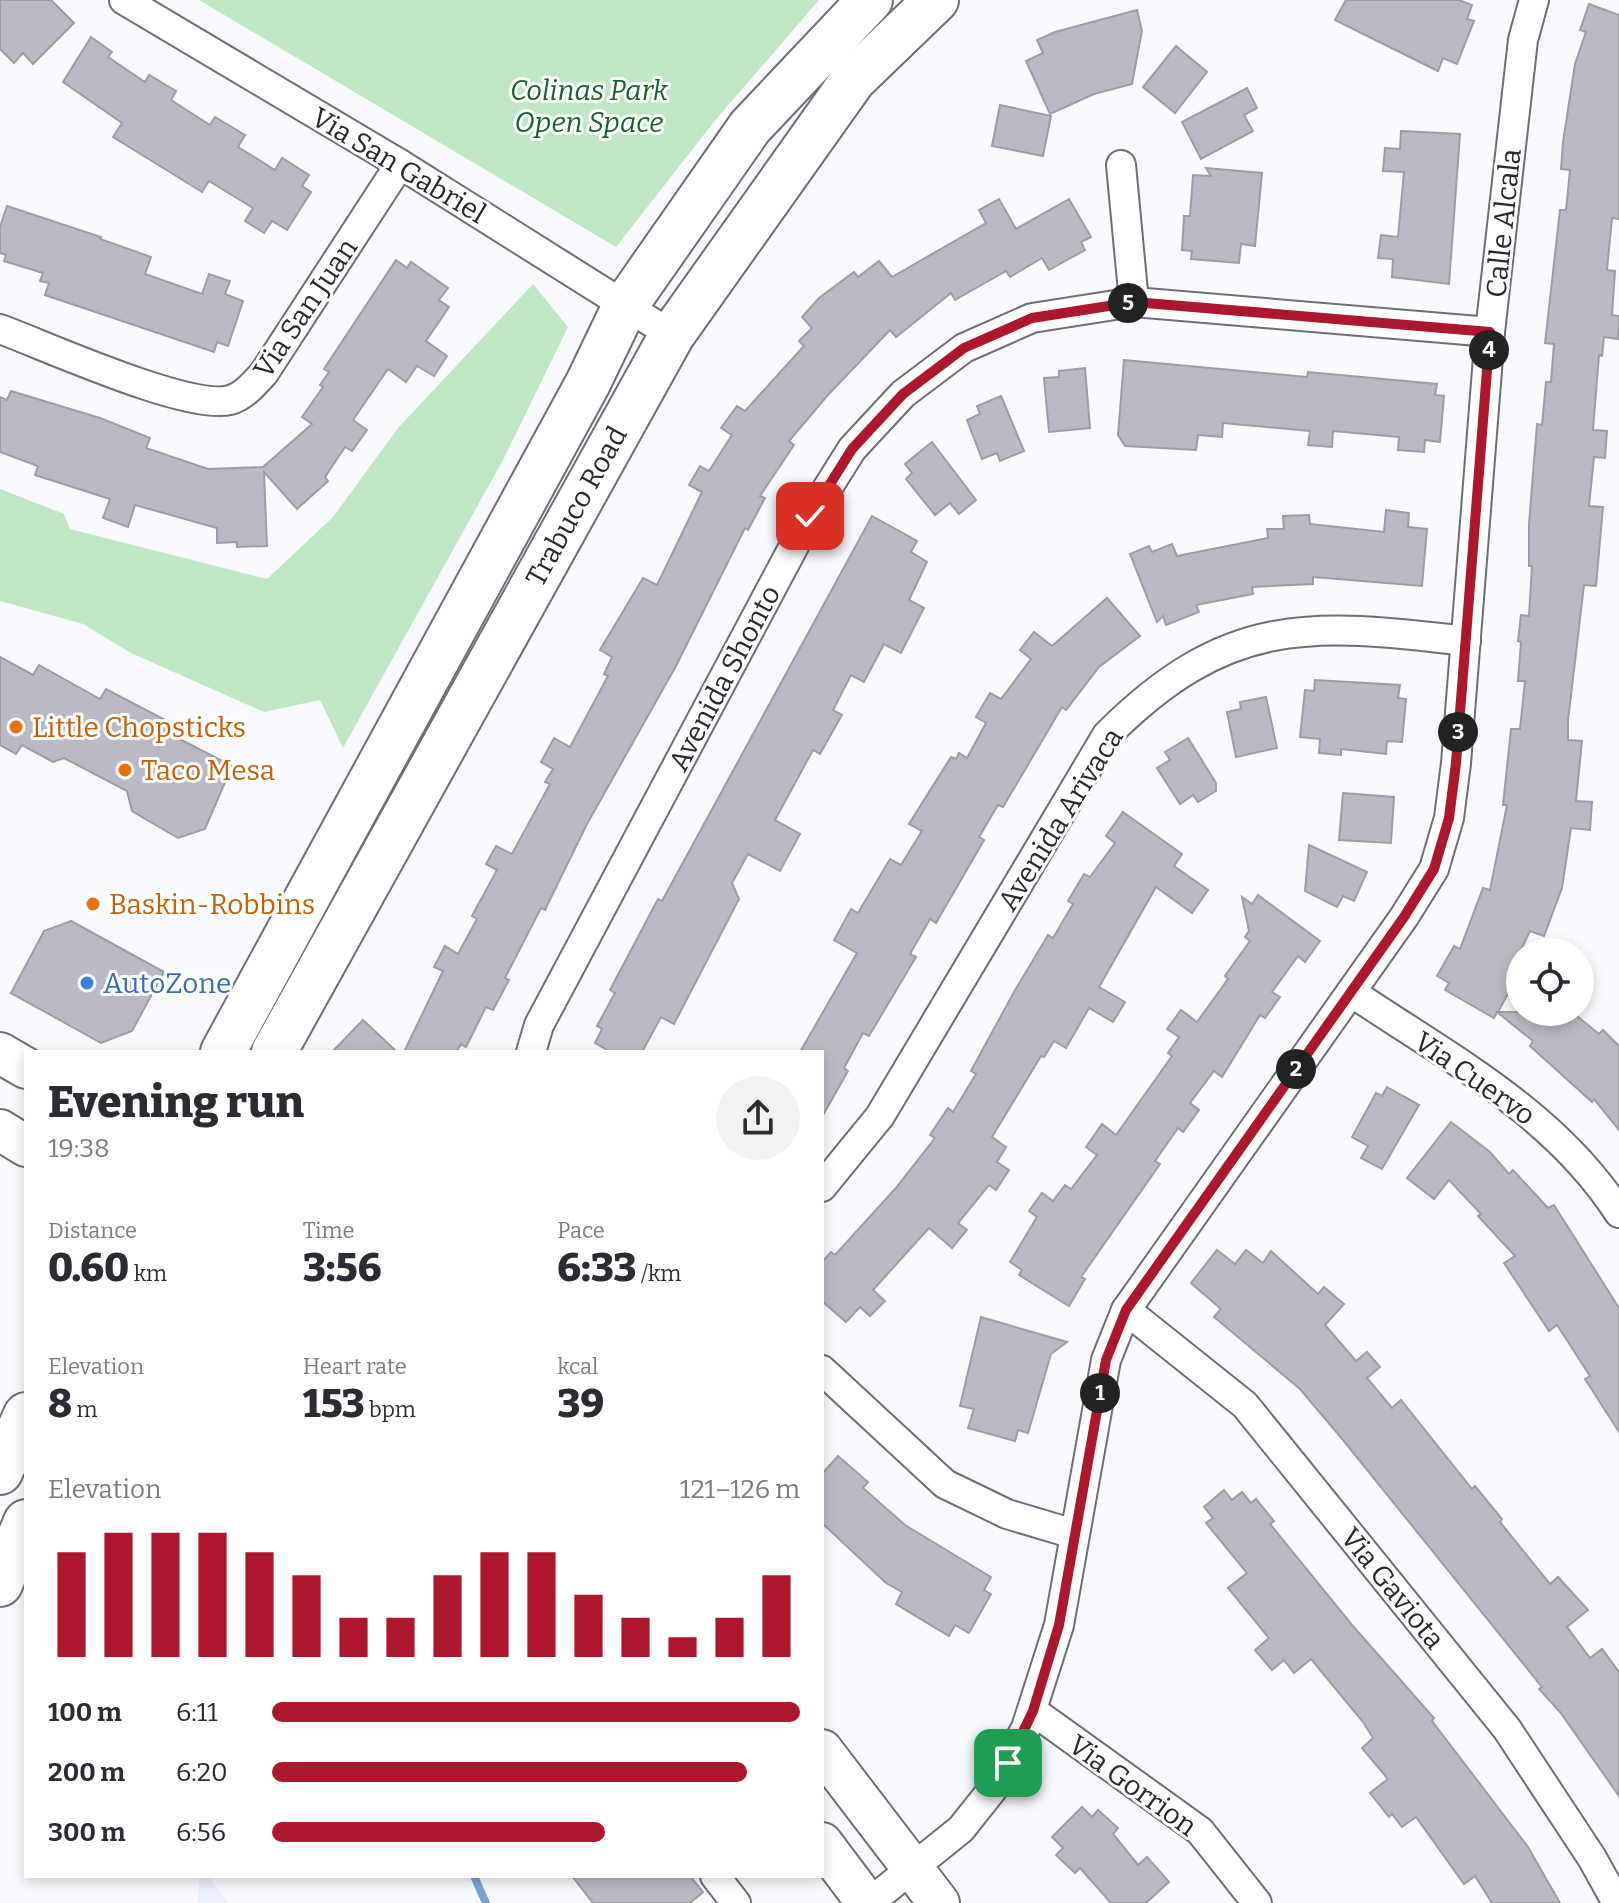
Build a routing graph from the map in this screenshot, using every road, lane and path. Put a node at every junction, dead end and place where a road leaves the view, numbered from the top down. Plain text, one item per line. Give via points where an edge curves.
1 (124, 0) edge
2 (870, 0) edge
3 (936, 0) edge
4 (1534, 0) edge
5 (400, 164) junction
6 (1121, 165) dead end
7 (1134, 302) junction
8 (625, 306) junction
9 (0, 329) edge
10 (1490, 332) junction
11 (672, 335) junction
12 (1466, 641) junction
13 (1351, 992) junction
14 (224, 1050) edge
15 (275, 1050) edge
16 (532, 1050) edge
17 (0, 1053) edge
18 (24, 1067) edge
19 (0, 1130) edge
20 (24, 1145) edge
21 (824, 1185) edge
22 (1619, 1213) edge
23 (1126, 1310) junction
24 (824, 1372) edge
25 (24, 1419) edge
26 (0, 1472) edge
27 (24, 1527) edge
28 (1074, 1534) junction
29 (0, 1584) edge
30 (1033, 1711) junction
31 (824, 1753) edge
32 (824, 1846) edge
33 (915, 1869) junction
34 (717, 1878) edge
35 (736, 1903) edge
36 (868, 1903) edge
37 (939, 1903) edge
38 (1257, 1903) edge
39 (1617, 1903) edge

1 - 5 street, Via San Gabriel
2 - 8 main road, Trabuco Road via 750,127
3 - 11 main road, Trabuco Road via 853,80
4 - 10 street, Calle Alcala via 1523,40
5 - 8 street, Via San Gabriel
5 - 9 street, Via San Juan via 264,373 231,400 185,397
6 - 7 street
7 - 10 street, Avenida Shonto
7 - 16 street, Avenida Shonto via 1032,318 964,348 903,394 852,449 810,516 547,1012
8 - 11 street, Via San Gabriel
8 - 14 main road, Trabuco Road
10 - 12 street, Calle Alcala
11 - 15 main road, Trabuco Road
12 - 13 street, Calle Alcala via 1449,818 1434,869
12 - 21 street, Avenida Arivaca via 1373,630 1301,631 1239,644 1185,668 1145,697 1107,735 880,1116
13 - 22 street, Via Cuervo via 1513,1099 1549,1129
13 - 23 street, Calle Alcala
17 - 18 main road
19 - 20 main road
23 - 28 street, Calle Alcala via 1106,1360
23 - 39 street, Via Gaviota via 1245,1405 1507,1729
24 - 28 street via 945,1484 1007,1514
25 - 26 main road
27 - 29 main road
28 - 30 street, Calle Alcala via 1059,1625
30 - 33 street, Calle Alcala via 992,1790 961,1829
30 - 38 street, Via Gorrion via 1200,1831
31 - 33 main road
32 - 36 main road
33 - 36 street, Calle Alcala
33 - 37 main road
34 - 35 street

